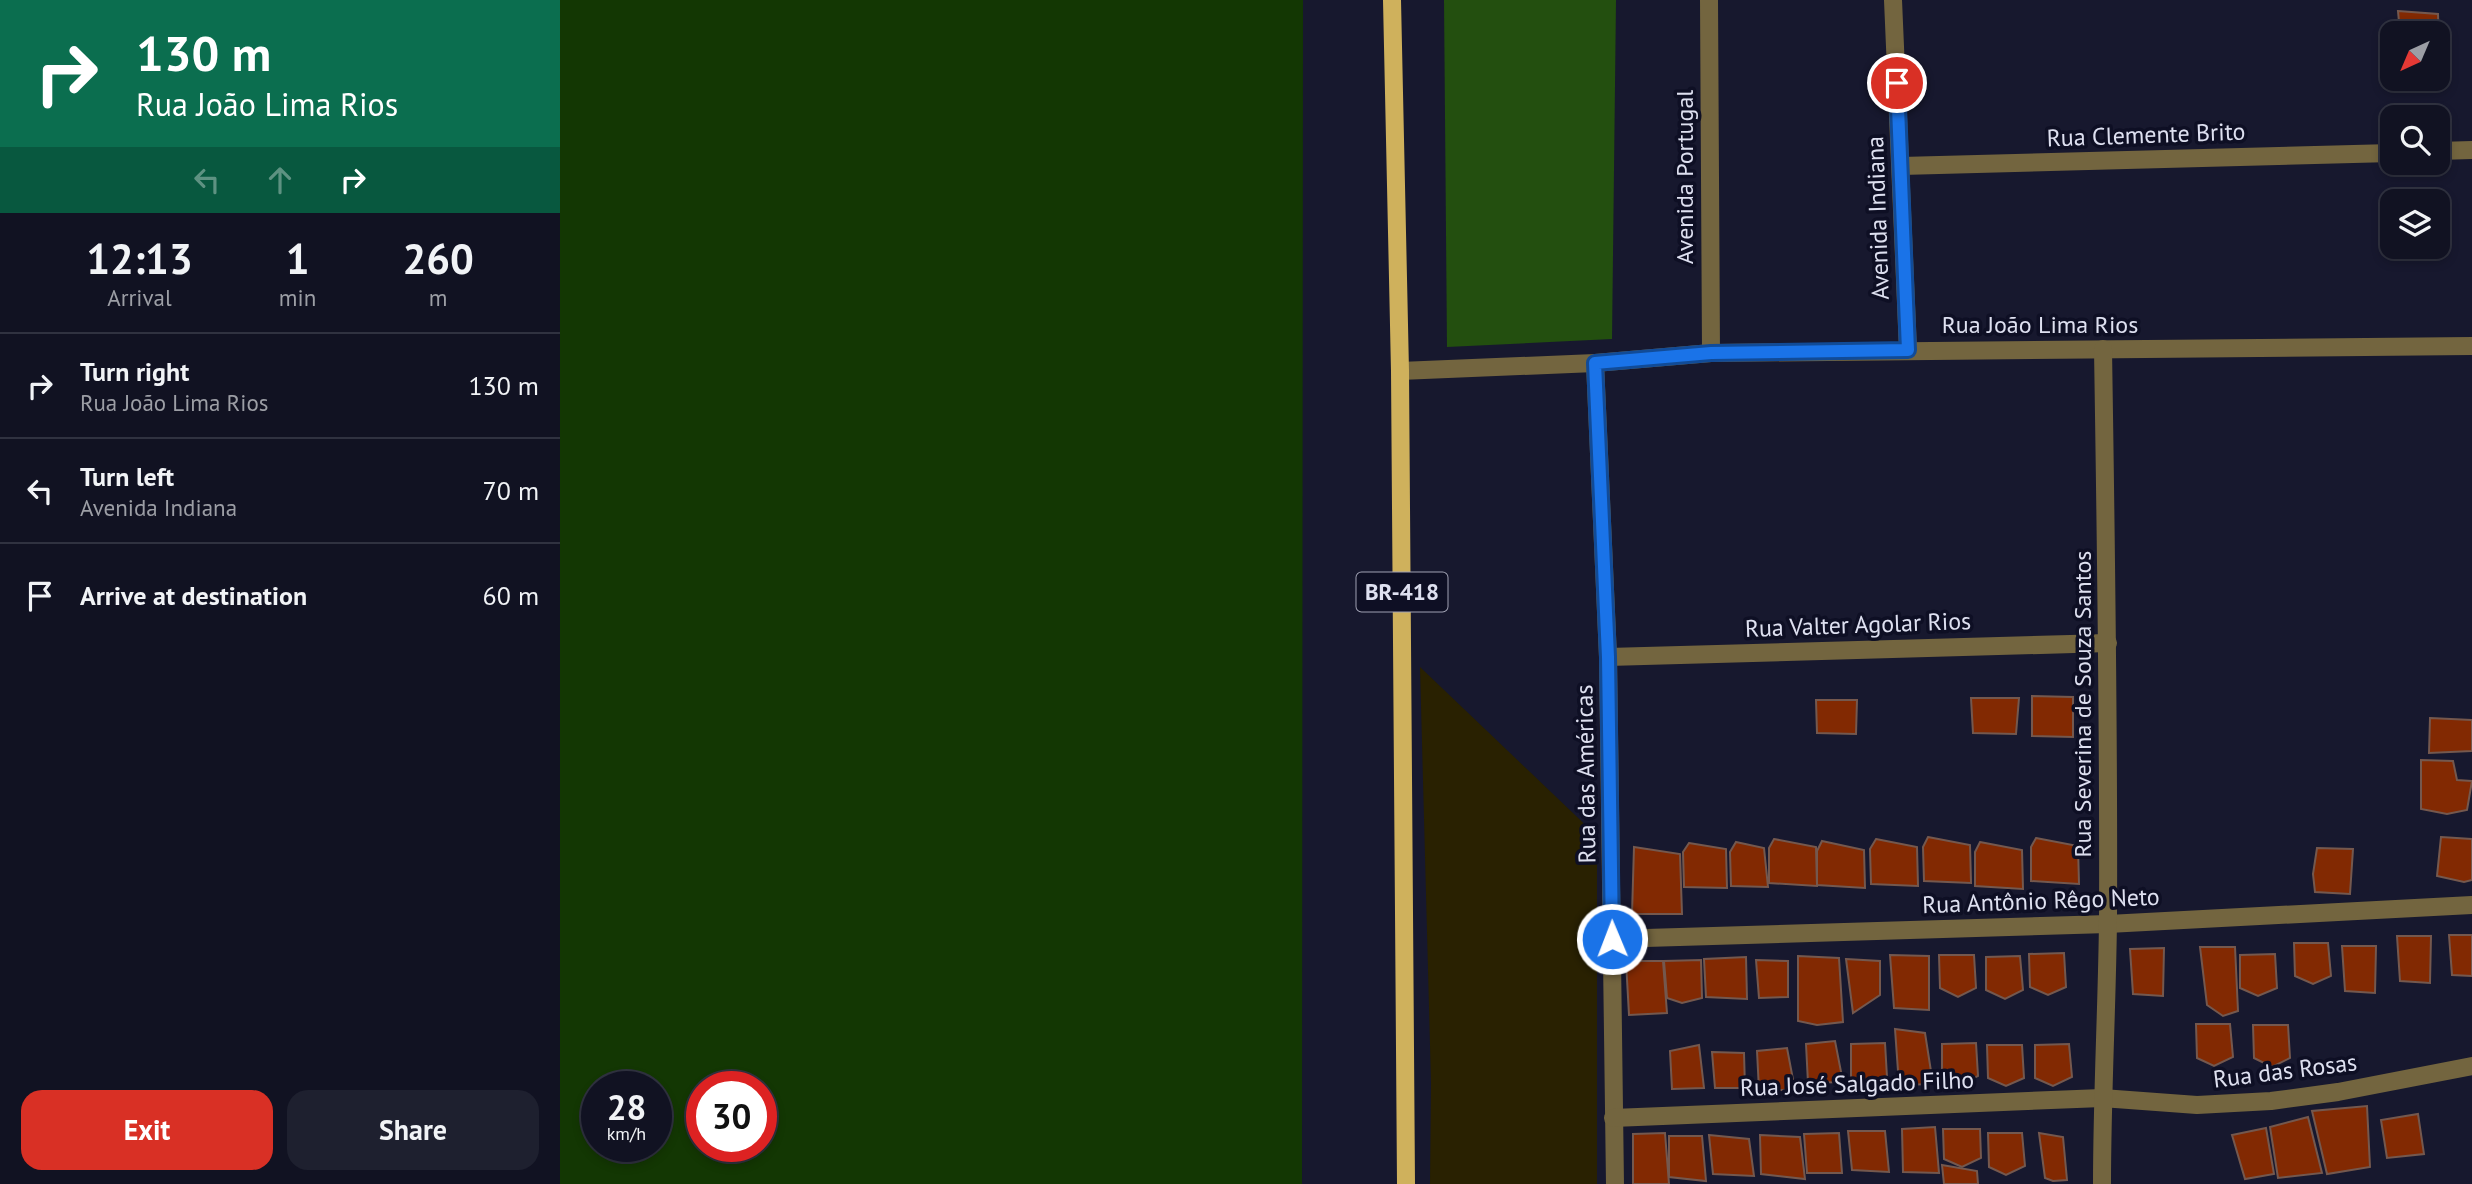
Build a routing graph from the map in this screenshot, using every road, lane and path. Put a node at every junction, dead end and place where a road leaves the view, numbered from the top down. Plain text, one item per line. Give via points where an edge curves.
1 (1392, 0) edge
2 (1709, 0) edge
3 (1893, 0) edge
4 (2472, 150) edge
5 (2450, 151) edge
6 (2380, 153) edge
7 (1900, 166) junction
8 (2472, 346) edge
9 (2103, 349) junction
10 (1908, 350) junction
11 (1711, 353) junction
12 (1595, 363) junction
13 (1400, 371) junction
14 (2108, 643) junction
15 (1608, 657) junction
16 (2472, 905) edge
17 (2108, 924) junction
18 (1612, 939) junction
19 (2472, 1066) edge
20 (2102, 1098) junction
21 (1614, 1118) junction
22 (1406, 1184) edge
23 (1615, 1184) edge
24 (2102, 1184) edge

1 - 13 main road, BR-418
2 - 11 street, Avenida Portugal
3 - 7 street, Avenida Indiana
4 - 5 street
6 - 7 street, Rua Clemente Brito
7 - 10 street, Avenida Indiana
8 - 9 street, Rua João Lima Rios
9 - 10 street, Rua João Lima Rios
9 - 14 street, Rua Severina de Souza Santos
10 - 11 street, Rua João Lima Rios
11 - 12 street, Rua João Lima Rios
12 - 13 street, Rua João Lima Rios
12 - 15 street, Rua das Américas
13 - 22 main road, BR-418
14 - 15 street, Rua Valter Agolar Rios
14 - 17 street, Rua Severina de Souza Santos
15 - 18 street, Rua das Américas
16 - 17 street, Rua Antônio Rêgo Neto
17 - 18 street, Rua Antônio Rêgo Neto
17 - 20 street, Rua Severina de Souza Santos
18 - 21 street, Rua das Américas
19 - 20 street, Rua das Rosas via 2271,1101 2197,1105
20 - 21 street, Rua José Salgado Filho
20 - 24 street, Rua Severina de Souza Santos
21 - 23 street, Rua das Américas

